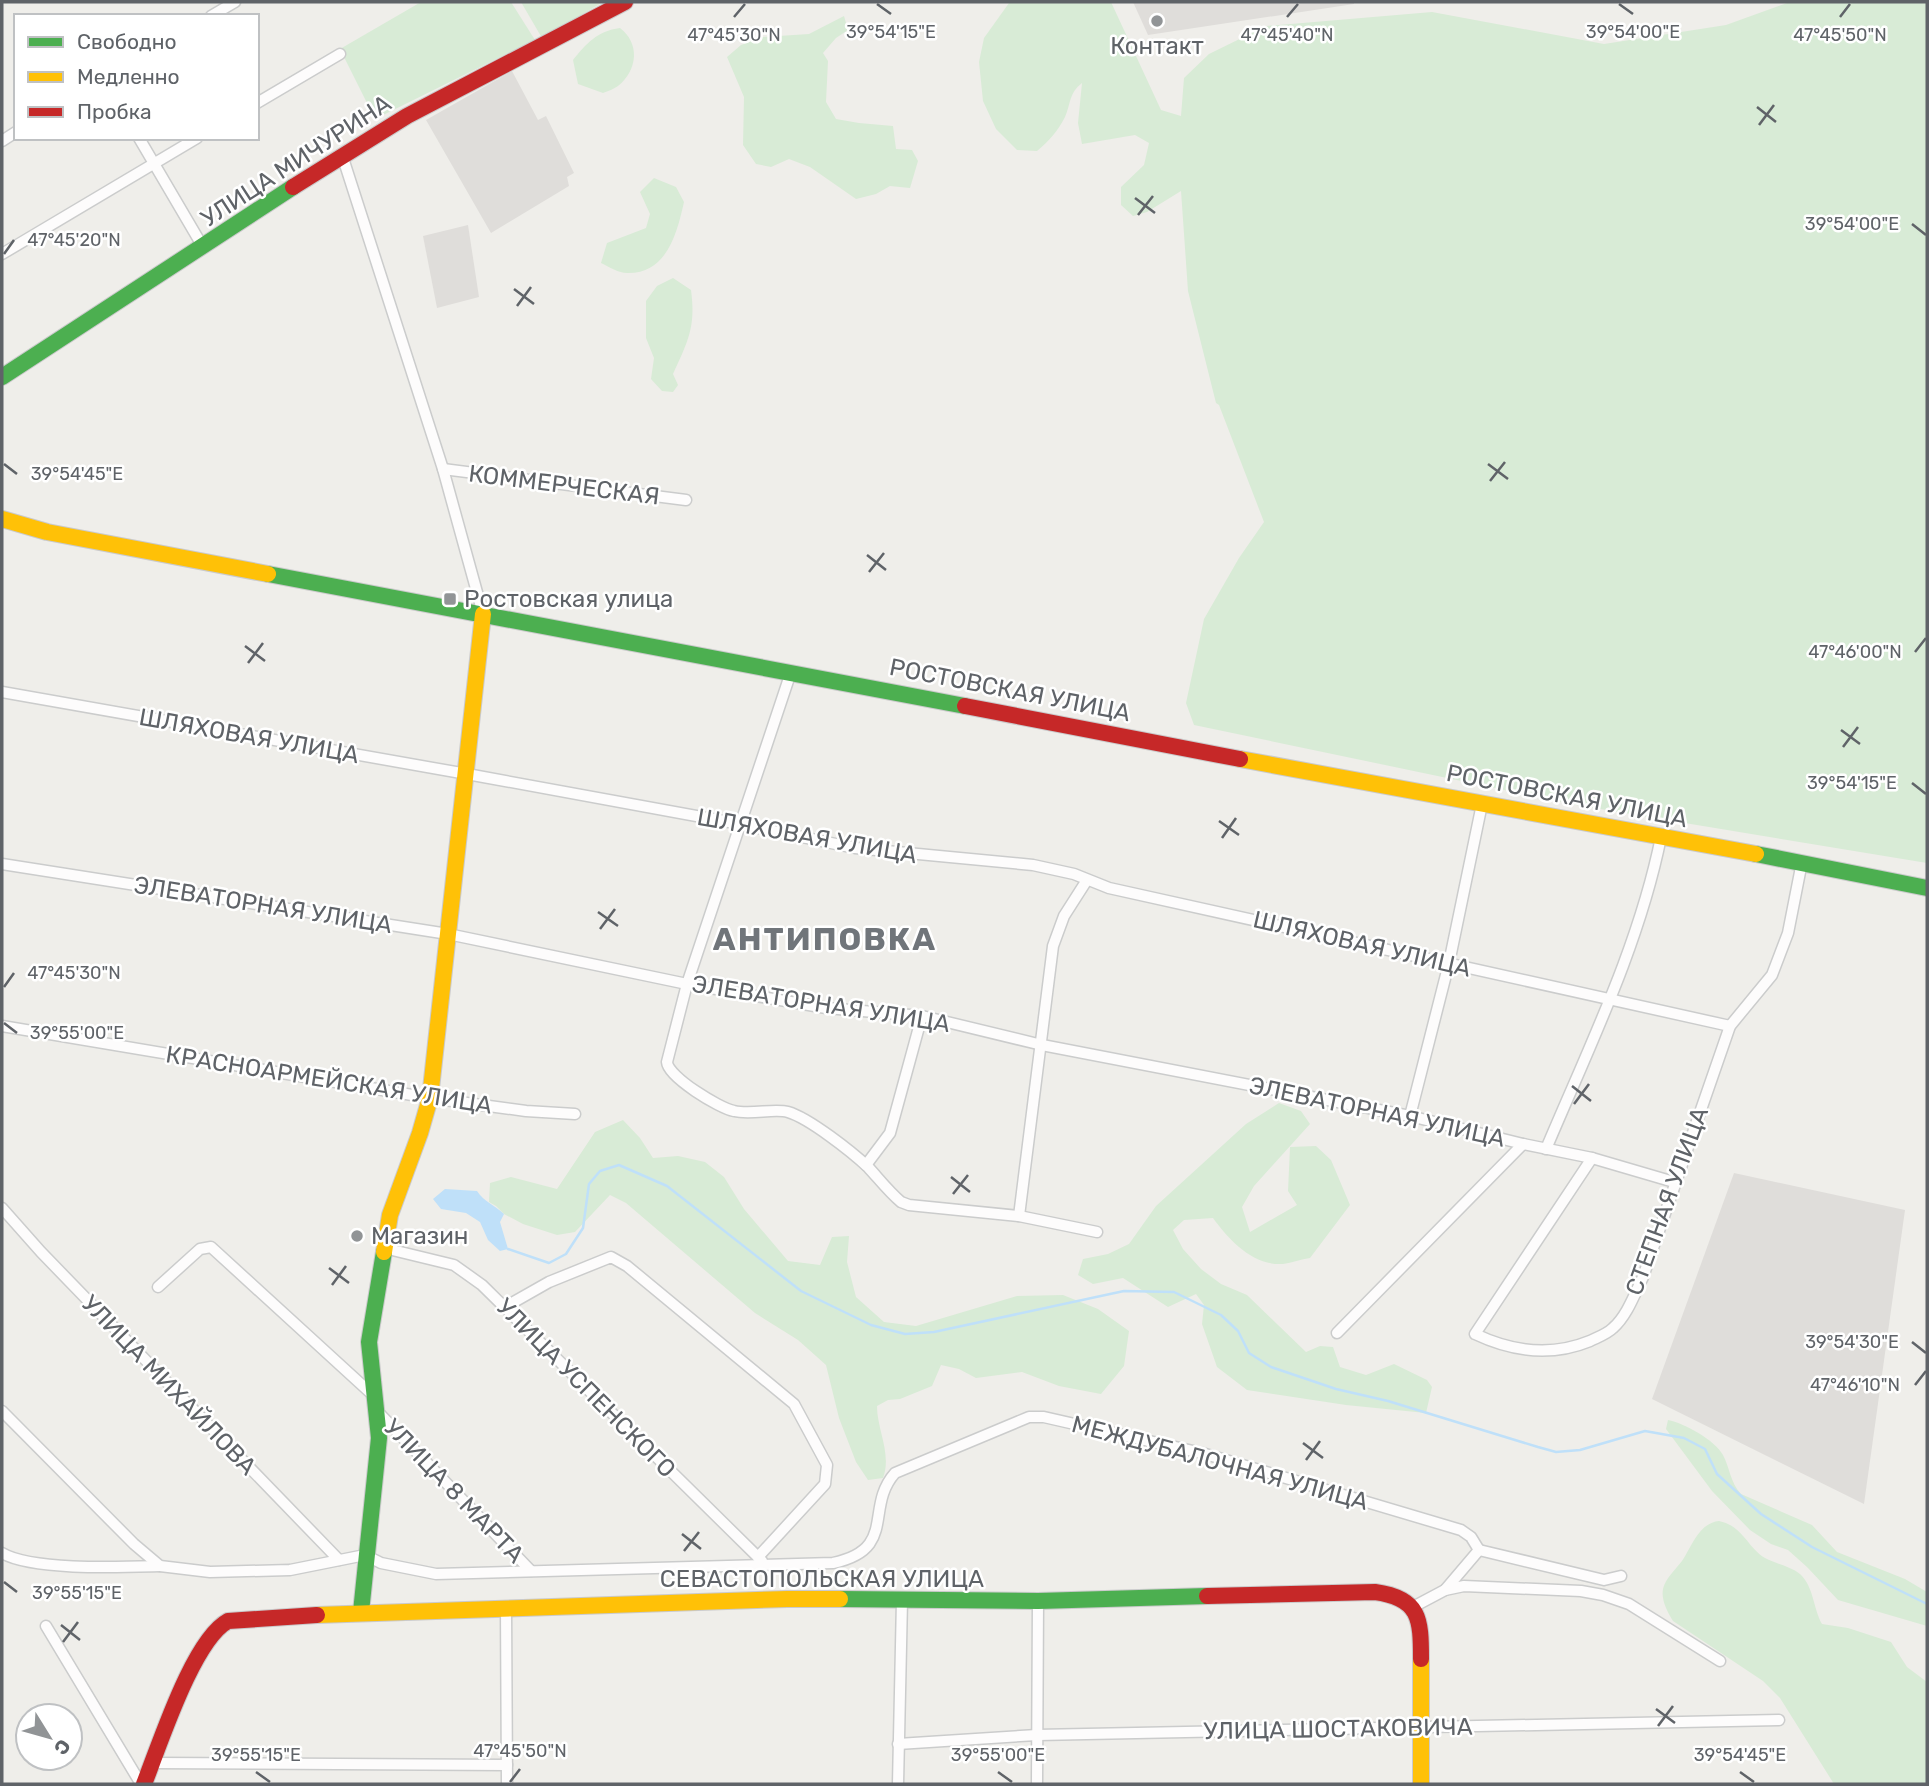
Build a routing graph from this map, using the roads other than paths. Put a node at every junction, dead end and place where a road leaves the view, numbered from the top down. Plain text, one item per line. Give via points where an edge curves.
1 (235, 2) edge
2 (625, 2) edge
3 (214, 14) edge
4 (340, 54) dead end
5 (259, 102) edge
6 (140, 140) edge
7 (194, 140) edge
8 (342, 155) junction
9 (153, 164) junction
10 (203, 247) junction
11 (2, 254) edge
12 (2, 376) edge
13 (443, 469) junction
14 (686, 500) dead end
15 (2, 519) edge
16 (483, 614) junction
17 (791, 672) junction
18 (2, 692) edge
19 (467, 774) junction
20 (1482, 804) junction
21 (740, 824) junction
22 (1661, 837) junction
23 (1802, 862) junction
24 (2, 864) edge
25 (1087, 880) junction
26 (1927, 888) edge
27 (448, 933) junction
28 (1449, 963) junction
29 (687, 984) junction
30 (1609, 1000) junction
31 (922, 1016) junction
32 (2, 1026) edge
33 (1730, 1026) junction
34 (1042, 1045) junction
35 (430, 1098) junction
36 (575, 1114) dead end
37 (1410, 1115) junction
38 (1523, 1144) junction
39 (1546, 1149) junction
40 (1592, 1158) junction
41 (866, 1165) junction
42 (1675, 1182) junction
43 (2, 1208) edge
44 (1019, 1216) junction
45 (1097, 1233) dead end
46 (384, 1248) junction
47 (158, 1287) dead end
48 (505, 1307) junction
49 (1337, 1333) dead end
50 (376, 1403) junction
51 (2, 1411) edge
52 (1479, 1550) junction
53 (2, 1553) edge
54 (365, 1555) junction
55 (339, 1560) junction
56 (762, 1562) junction
57 (160, 1566) junction
58 (531, 1571) junction
59 (1621, 1576) dead end
60 (1445, 1590) junction
61 (902, 1600) junction
62 (1038, 1601) junction
63 (1413, 1607) junction
64 (506, 1608) junction
65 (360, 1612) junction
66 (46, 1626) dead end
67 (1720, 1661) dead end
68 (1779, 1720) dead end
69 (1422, 1727) junction
70 (1037, 1735) junction
71 (898, 1744) junction
72 (152, 1763) junction
73 (507, 1765) junction
74 (142, 1784) edge
75 (507, 1784) edge
76 (898, 1784) edge
77 (1037, 1784) edge
78 (1421, 1784) edge

1 - 3 street
2 - 8 street, УЛИЦА МИЧУРИНА
4 - 5 street
6 - 9 street
7 - 9 street
8 - 10 street, УЛИЦА МИЧУРИНА
8 - 13 street
9 - 10 street
9 - 11 street
10 - 12 street, УЛИЦА МИЧУРИНА
13 - 14 street, КОММЕРЧЕСКАЯ
13 - 16 street
15 - 16 street, РОСТОВСКАЯ УЛИЦА via 47,532
16 - 17 street, РОСТОВСКАЯ УЛИЦА
16 - 19 street
17 - 20 street, РОСТОВСКАЯ УЛИЦА
17 - 21 street
18 - 19 street, ШЛЯХОВАЯ УЛИЦА
19 - 21 street, ШЛЯХОВАЯ УЛИЦА
19 - 27 street
20 - 22 street, РОСТОВСКАЯ УЛИЦА
20 - 28 street
21 - 25 street, ШЛЯХОВАЯ УЛИЦА via 855,848 1033,865
21 - 29 street
22 - 23 street, РОСТОВСКАЯ УЛИЦА
22 - 30 street via 1652,882
23 - 26 street, РОСТОВСКАЯ УЛИЦА
23 - 33 street, СТЕПНАЯ УЛИЦА via 1788,933 1772,975
24 - 27 street, ЭЛЕВАТОРНАЯ УЛИЦА
25 - 28 street, ШЛЯХОВАЯ УЛИЦА
25 - 34 street via 1064,916 1053,946
27 - 29 street, ЭЛЕВАТОРНАЯ УЛИЦА
27 - 35 street
28 - 30 street, ШЛЯХОВАЯ УЛИЦА
28 - 37 street
29 - 31 street, ЭЛЕВАТОРНАЯ УЛИЦА via 826,1008
29 - 41 street via 667,1062 671,1074 733,1111 786,1111 811,1123
30 - 33 street, ШЛЯХОВАЯ УЛИЦА
30 - 39 street
31 - 34 street, ЭЛЕВАТОРНАЯ УЛИЦА
31 - 41 street via 891,1133
32 - 35 street, КРАСНОАРМЕЙСКАЯ УЛИЦА
33 - 42 street, СТЕПНАЯ УЛИЦА
34 - 37 street, ЭЛЕВАТОРНАЯ УЛИЦА
34 - 44 street
35 - 36 street, КРАСНОАРМЕЙСКАЯ УЛИЦА
35 - 46 street via 390,1215
37 - 38 street, ЭЛЕВАТОРНАЯ УЛИЦА
38 - 39 street, ЭЛЕВАТОРНАЯ УЛИЦА
38 - 49 street
39 - 40 street, ЭЛЕВАТОРНАЯ УЛИЦА
40 - 42 street, ЭЛЕВАТОРНАЯ УЛИЦА
40 - 42 street, СТЕПНАЯ УЛИЦА via 1475,1334 1512,1348 1549,1352 1570,1349 1615,1327 1643,1277
41 - 44 street via 895,1197 909,1205
43 - 55 street, УЛИЦА МИХАЙЛОВА
44 - 45 street
46 - 48 street, УЛИЦА УСПЕНСКОГО via 454,1265
46 - 50 street via 369,1342
47 - 50 street, УЛИЦА 8 МАРТА via 200,1249 211,1247
48 - 56 street, УЛИЦА УСПЕНСКОГО
48 - 56 street via 549,1282 611,1257 794,1404 827,1465 825,1484
50 - 54 street via 379,1438
50 - 58 street, УЛИЦА 8 МАРТА
51 - 57 street
52 - 56 street, МЕЖДУБАЛОЧНАЯ УЛИЦА via 1461,1530 1202,1453 1029,1417 895,1473 885,1491 873,1536 861,1555 833,1563
52 - 59 street via 1604,1580
52 - 60 street
53 - 57 street via 27,1561 100,1568
54 - 55 street
54 - 58 street via 381,1563 436,1574
54 - 65 street
55 - 57 street via 290,1570 210,1572
56 - 58 street
60 - 63 street
60 - 67 street via 1464,1586 1603,1595 1629,1604
61 - 62 street, СЕВАСТОПОЛЬСКАЯ УЛИЦА
61 - 64 street, СЕВАСТОПОЛЬСКАЯ УЛИЦА
61 - 71 street
62 - 63 street, СЕВАСТОПОЛЬСКАЯ УЛИЦА via 1375,1592 1398,1596
62 - 70 street
63 - 69 street via 1421,1637
64 - 65 street, СЕВАСТОПОЛЬСКАЯ УЛИЦА
64 - 73 street
65 - 72 street, СЕВАСТОПОЛЬСКАЯ УЛИЦА via 228,1621 217,1627 196,1656
66 - 74 street
68 - 69 street, УЛИЦА ШОСТАКОВИЧА
69 - 70 street, УЛИЦА ШОСТАКОВИЧА
69 - 78 street
70 - 71 street, УЛИЦА ШОСТАКОВИЧА
70 - 77 street
71 - 76 street
72 - 73 street
72 - 74 street
73 - 75 street

